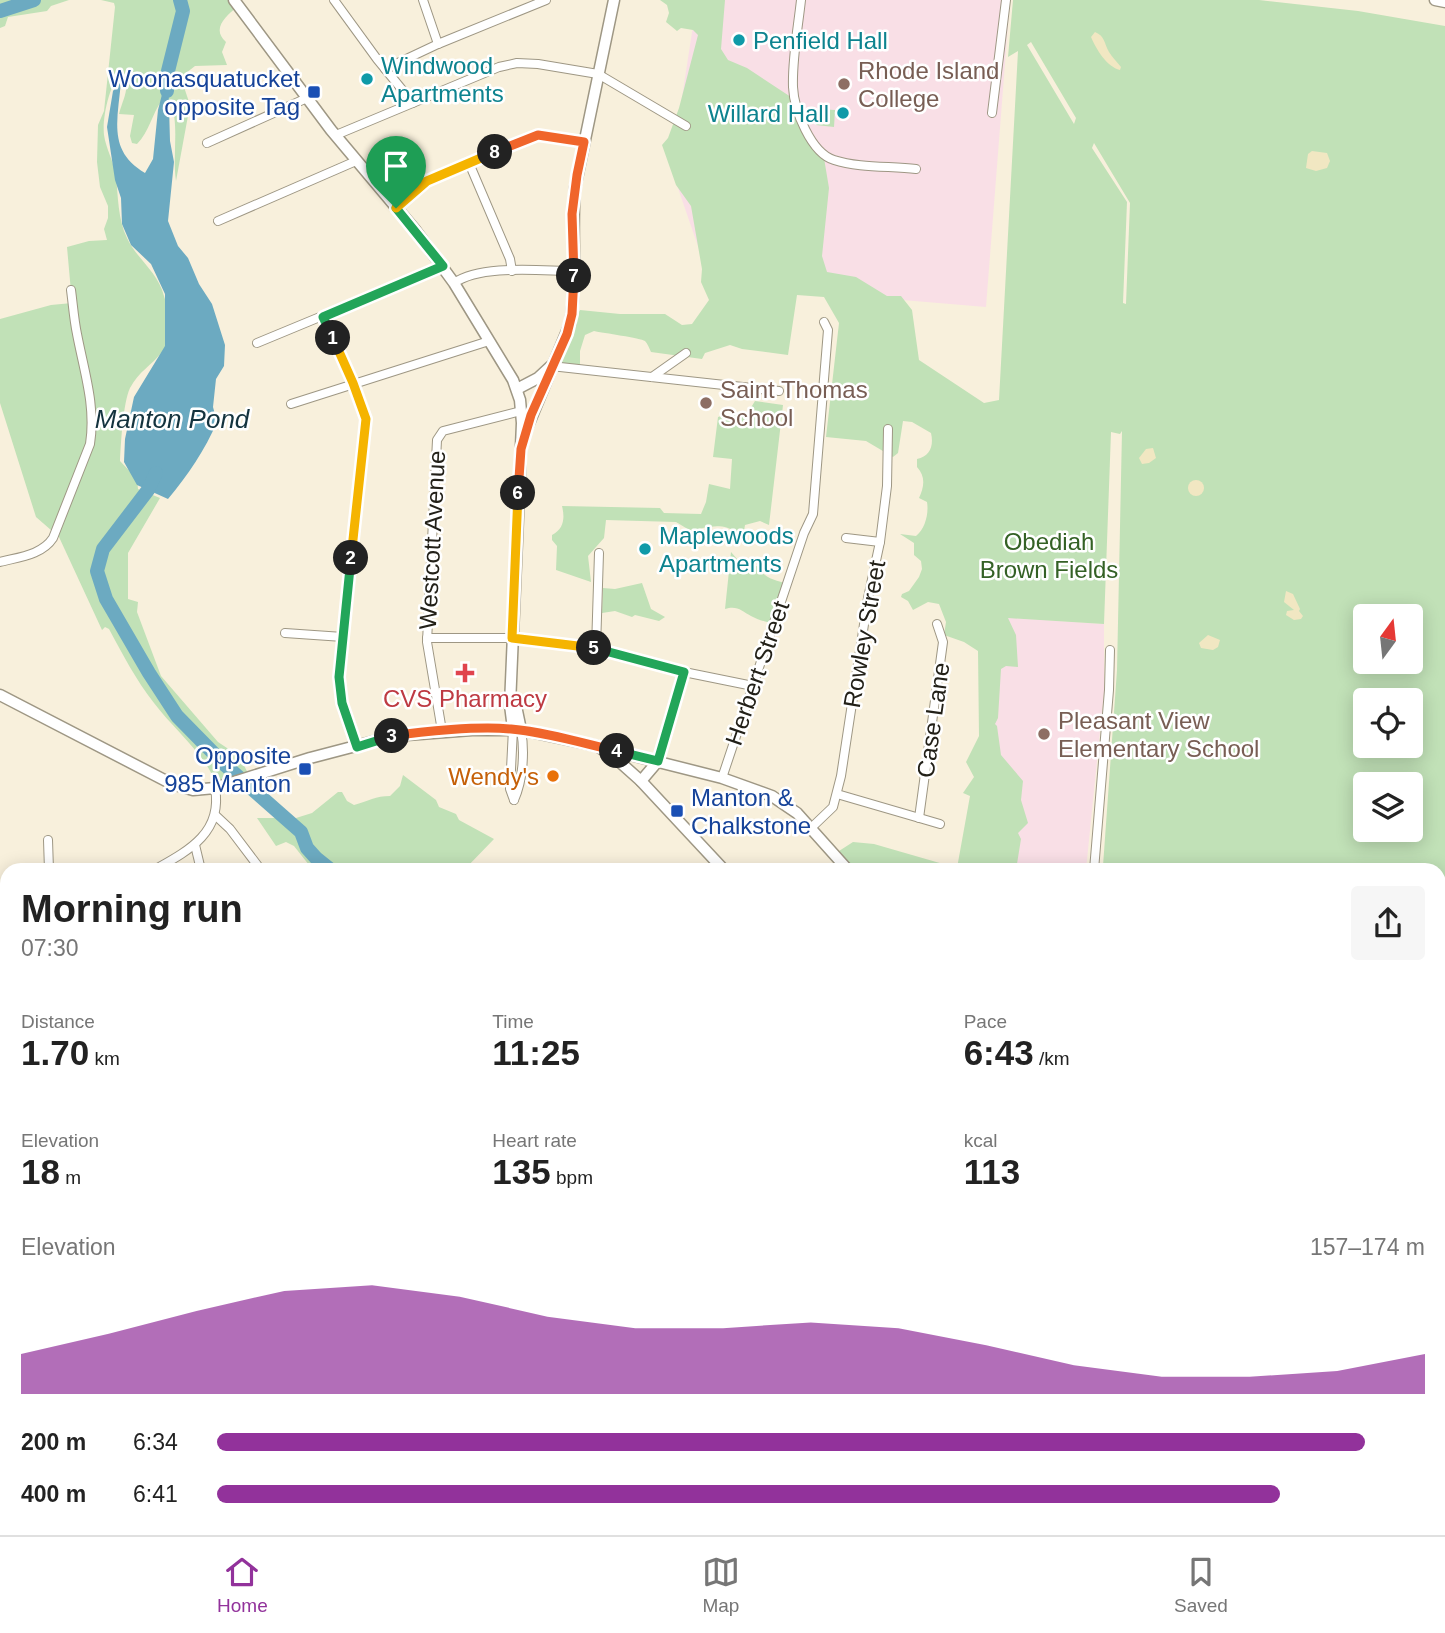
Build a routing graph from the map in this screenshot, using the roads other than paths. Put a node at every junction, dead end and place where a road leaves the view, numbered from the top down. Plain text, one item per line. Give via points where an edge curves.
1 (234, 0) edge
2 (334, 0) edge
3 (423, 0) edge
4 (546, 0) edge
5 (614, 0) edge
6 (801, 0) edge
7 (1006, 0) edge
8 (1435, 0) edge
9 (1445, 2) edge
10 (438, 44) junction
11 (385, 69) junction
12 (598, 74) junction
13 (307, 98) junction
14 (413, 103) junction
15 (992, 113) dead end
16 (685, 126) dead end
17 (336, 135) junction
18 (584, 142) junction
19 (207, 143) dead end
20 (356, 161) junction
21 (470, 163) junction
22 (916, 169) dead end
23 (396, 208) junction
24 (218, 221) dead end
25 (443, 266) junction
26 (512, 271) junction
27 (574, 271) junction
28 (454, 282) junction
29 (71, 290) dead end
30 (323, 317) junction
31 (824, 322) dead end
32 (489, 341) junction
33 (257, 343) dead end
34 (686, 353) dead end
35 (551, 366) junction
36 (652, 377) junction
37 (353, 383) junction
38 (517, 389) junction
39 (779, 391) dead end
40 (290, 404) dead end
41 (521, 411) junction
42 (888, 429) dead end
43 (521, 449) junction
44 (846, 538) dead end
45 (880, 542) junction
46 (599, 554) dead end
47 (0, 566) edge
48 (937, 624) dead end
49 (285, 633) dead end
50 (343, 637) junction
51 (427, 638) junction
52 (512, 638) junction
53 (596, 648) junction
54 (1110, 650) dead end
55 (684, 672) junction
56 (753, 687) junction
57 (0, 695) edge
58 (517, 729) junction
59 (442, 731) junction
60 (597, 746) junction
61 (357, 747) junction
62 (658, 761) junction
63 (722, 778) junction
64 (640, 781) junction
65 (219, 787) junction
66 (837, 794) junction
67 (215, 815) junction
68 (919, 818) junction
69 (940, 824) dead end
70 (811, 828) junction
71 (48, 840) dead end
72 (195, 845) junction
73 (49, 863) edge
74 (167, 863) edge
75 (199, 863) edge
76 (256, 863) edge
77 (717, 863) edge
78 (842, 863) edge
79 (1095, 863) edge

1 - 13 main road
2 - 11 street
3 - 10 street
4 - 10 street
5 - 12 main road
6 - 22 street via 793,90 815,146 835,160
7 - 15 street
8 - 9 main road
10 - 11 street
11 - 14 street
12 - 14 street via 517,63
12 - 16 street
12 - 18 main road
13 - 17 main road
13 - 19 street
14 - 17 street
17 - 20 main road
18 - 21 street via 533,136
18 - 27 main road via 572,214
20 - 23 main road
20 - 24 street
21 - 23 street via 427,181
21 - 26 street
23 - 25 main road
25 - 28 main road
25 - 30 street
26 - 27 street
26 - 28 street via 474,274
27 - 35 main road via 570,324
28 - 32 main road
29 - 47 street via 90,400 90,444 54,538 37,552
30 - 33 street
30 - 37 street
31 - 56 street, Herbert Street via 828,330 813,514
32 - 37 street
32 - 38 main road
34 - 36 street
35 - 36 street
35 - 38 main road
35 - 43 main road
36 - 39 street
37 - 40 street
37 - 50 street via 366,419
38 - 41 main road
41 - 43 main road
41 - 51 street, Westcott Avenue via 438,436
42 - 45 street, Rowley Street
43 - 52 main road
44 - 45 street
45 - 66 street, Rowley Street
46 - 53 street
48 - 68 street, Case Lane via 943,642
49 - 50 street
50 - 61 street via 341,697
51 - 52 street
51 - 59 street, Westcott Avenue
52 - 53 street
52 - 58 main road via 511,688
53 - 55 street
54 - 79 street
55 - 56 street
55 - 62 street
56 - 63 street, Herbert Street
57 - 65 main road via 173,784 193,790
58 - 58 street via 510,789 514,800 520,788 523,741
58 - 59 main road
58 - 60 main road
59 - 61 main road via 394,736
60 - 62 main road
60 - 64 main road
61 - 65 main road
62 - 63 main road
62 - 64 main road
63 - 70 main road via 783,802
64 - 77 main road
65 - 67 street
66 - 68 street
66 - 70 street, Rowley Street via 828,814
67 - 72 street
67 - 76 street
68 - 69 street
70 - 78 main road
71 - 73 street
72 - 74 street
72 - 75 street

